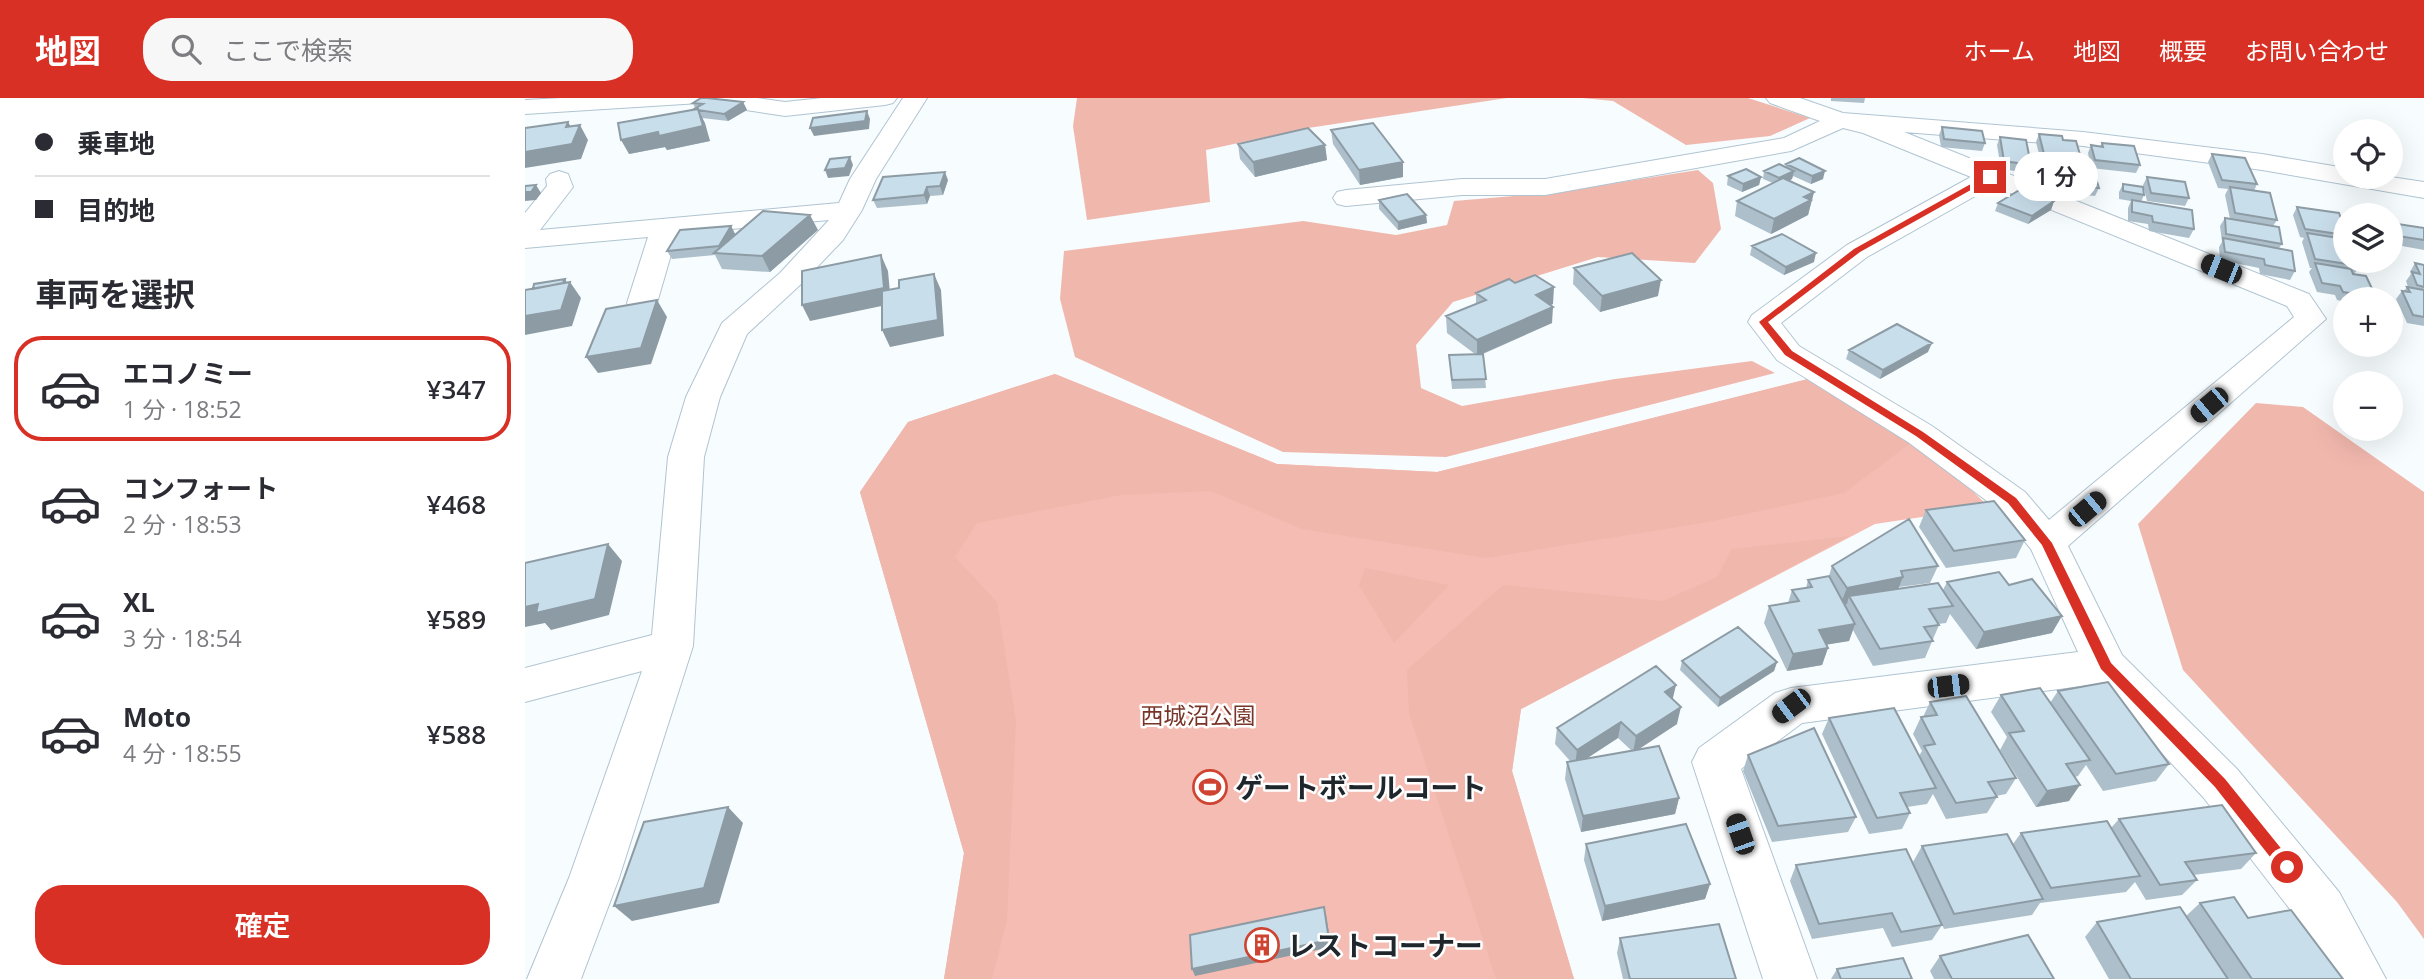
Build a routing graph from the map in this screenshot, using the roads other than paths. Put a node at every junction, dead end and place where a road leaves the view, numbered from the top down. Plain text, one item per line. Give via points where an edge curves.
1 (692, 98) edge
2 (708, 98) edge
3 (885, 98) edge
4 (915, 98) edge
5 (1778, 98) edge
6 (525, 107) edge
7 (1840, 120) junction
8 (2333, 175) edge
9 (1990, 177) junction
10 (559, 179) dead end
11 (2403, 186) edge
12 (2424, 190) edge
13 (1346, 198) dead end
14 (849, 210) junction
15 (665, 228) junction
16 (525, 231) edge
17 (525, 240) edge
18 (642, 303) edge
19 (2047, 543) junction
20 (672, 646) junction
21 (2106, 666) junction
22 (525, 685) edge
23 (554, 979) edge
24 (1790, 979) edge
25 (2359, 979) edge

1 - 6 street
2 - 3 street via 785,109
4 - 14 street via 863,179
5 - 7 street
7 - 8 street via 2083,139
7 - 9 street via 1872,128
7 - 13 street via 1791,144 1545,187 1462,187
9 - 19 street via 1857,251 1763,322 1789,353 1920,434 2012,501
9 - 19 street via 2298,300 2311,319
10 - 16 street via 560,187
11 - 12 street
14 - 15 street
14 - 20 street via 790,279 733,330 703,397 686,457
15 - 17 street
15 - 18 street
19 - 21 street
20 - 22 street
20 - 23 street via 594,878
21 - 24 street via 1791,706 1715,762
21 - 25 street via 2220,783 2321,909

